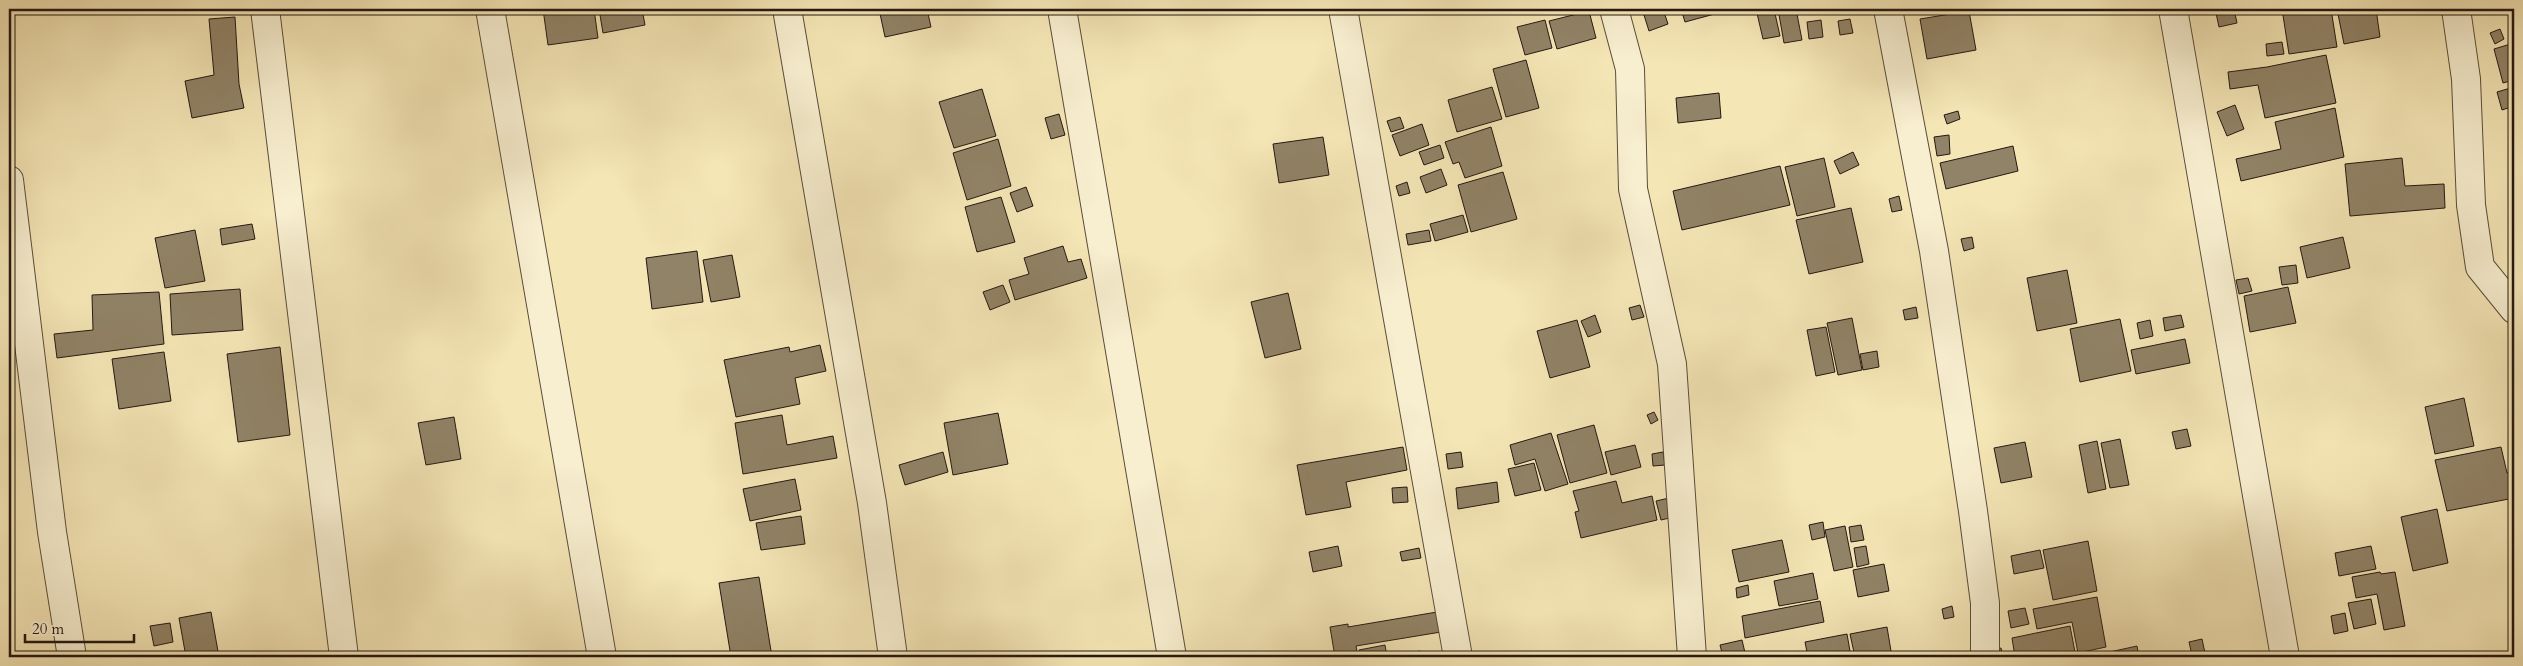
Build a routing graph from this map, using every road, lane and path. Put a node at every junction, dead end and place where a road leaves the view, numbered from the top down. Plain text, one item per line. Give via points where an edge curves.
1 (265, 9) edge
2 (490, 9) edge
3 (787, 9) edge
4 (1062, 9) edge
5 (1343, 9) edge
6 (1614, 9) edge
7 (1888, 9) edge
8 (2173, 9) edge
9 (2456, 9) edge
10 (9, 180) edge
11 (2514, 309) edge
12 (72, 657) edge
13 (344, 657) edge
14 (602, 657) edge
15 (893, 657) edge
16 (1172, 657) edge
17 (1458, 657) edge
18 (1692, 657) edge
19 (1985, 657) edge
20 (2285, 657) edge

1 - 13 street
2 - 14 street
3 - 15 street via 872,503
4 - 16 street
5 - 17 street
6 - 18 street via 1630,69 1633,189 1672,364
7 - 19 street via 1934,252 1955,386 1985,603
8 - 20 street
9 - 11 street via 2466,79 2471,205 2480,267
10 - 12 street via 52,532

